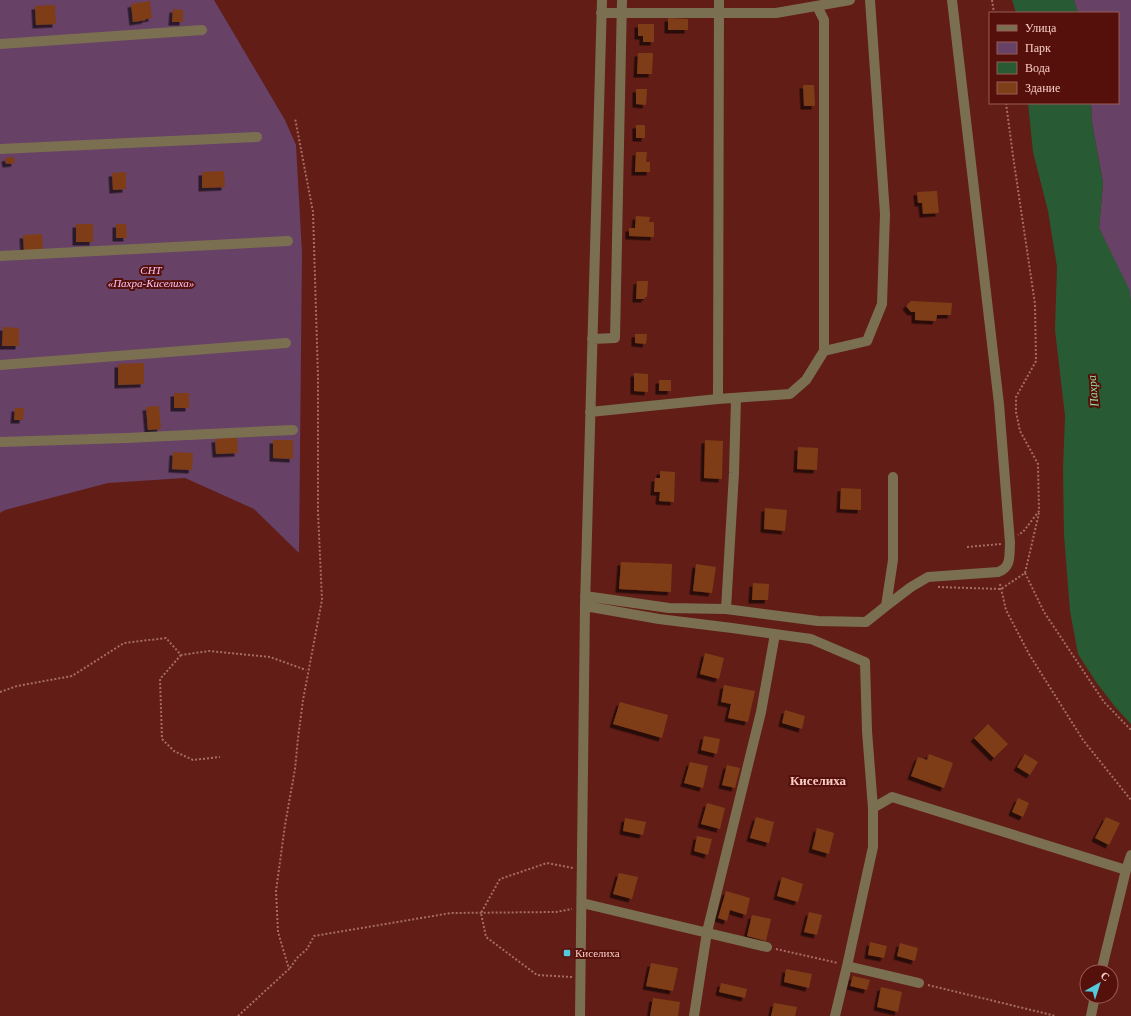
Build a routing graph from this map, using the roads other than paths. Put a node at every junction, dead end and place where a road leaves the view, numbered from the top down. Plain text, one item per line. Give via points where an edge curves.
1 (602, 0) edge
2 (622, 0) edge
3 (719, 0) edge
4 (850, 0) edge
5 (870, 0) edge
6 (952, 0) edge
7 (817, 6) junction
8 (601, 13) junction
9 (622, 13) junction
10 (719, 13) junction
11 (202, 30) dead end
12 (0, 44) edge
13 (257, 137) dead end
14 (0, 149) edge
15 (288, 241) dead end
16 (0, 256) edge
17 (592, 339) junction
18 (286, 342) dead end
19 (824, 351) junction
20 (0, 365) edge
21 (736, 398) junction
22 (718, 399) junction
23 (590, 412) junction
24 (293, 430) dead end
25 (0, 442) edge
26 (893, 478) dead end
27 (585, 601) junction
28 (886, 606) junction
29 (726, 609) junction
30 (775, 634) junction
31 (873, 808) junction
32 (1131, 855) edge
33 (1126, 870) junction
34 (582, 905) junction
35 (707, 932) junction
36 (767, 947) road end
37 (1103, 964) edge
38 (847, 966) junction
39 (919, 983) road end
40 (1093, 1004) edge
41 (580, 1016) edge
42 (694, 1016) edge
43 (835, 1016) edge
44 (1091, 1016) edge

1 - 8 street
2 - 9 street
3 - 10 street
4 - 7 street
5 - 19 street via 885,214 882,304 867,341
6 - 28 street via 999,404 1010,543 1009,563 1004,570 998,572 928,577
7 - 10 street via 776,13
7 - 19 street via 824,20
8 - 9 street
8 - 17 street
9 - 10 street
9 - 17 street via 615,338
10 - 22 street
11 - 12 street
13 - 14 street
15 - 16 street
17 - 23 street
18 - 20 street
19 - 21 street via 806,380 790,394
21 - 22 street
21 - 29 street
22 - 23 street
23 - 27 street
24 - 25 street
26 - 28 street via 893,560
27 - 29 street via 669,608
27 - 30 street via 659,620
27 - 34 street
28 - 29 street via 866,622 818,621
30 - 31 street via 812,639 865,662
30 - 35 street via 761,712
31 - 33 street via 892,797
31 - 38 street via 873,847
32 - 33 street
33 - 37 street
34 - 35 street
34 - 41 street
35 - 36 street
35 - 42 street
38 - 39 street
38 - 43 street
40 - 44 street

